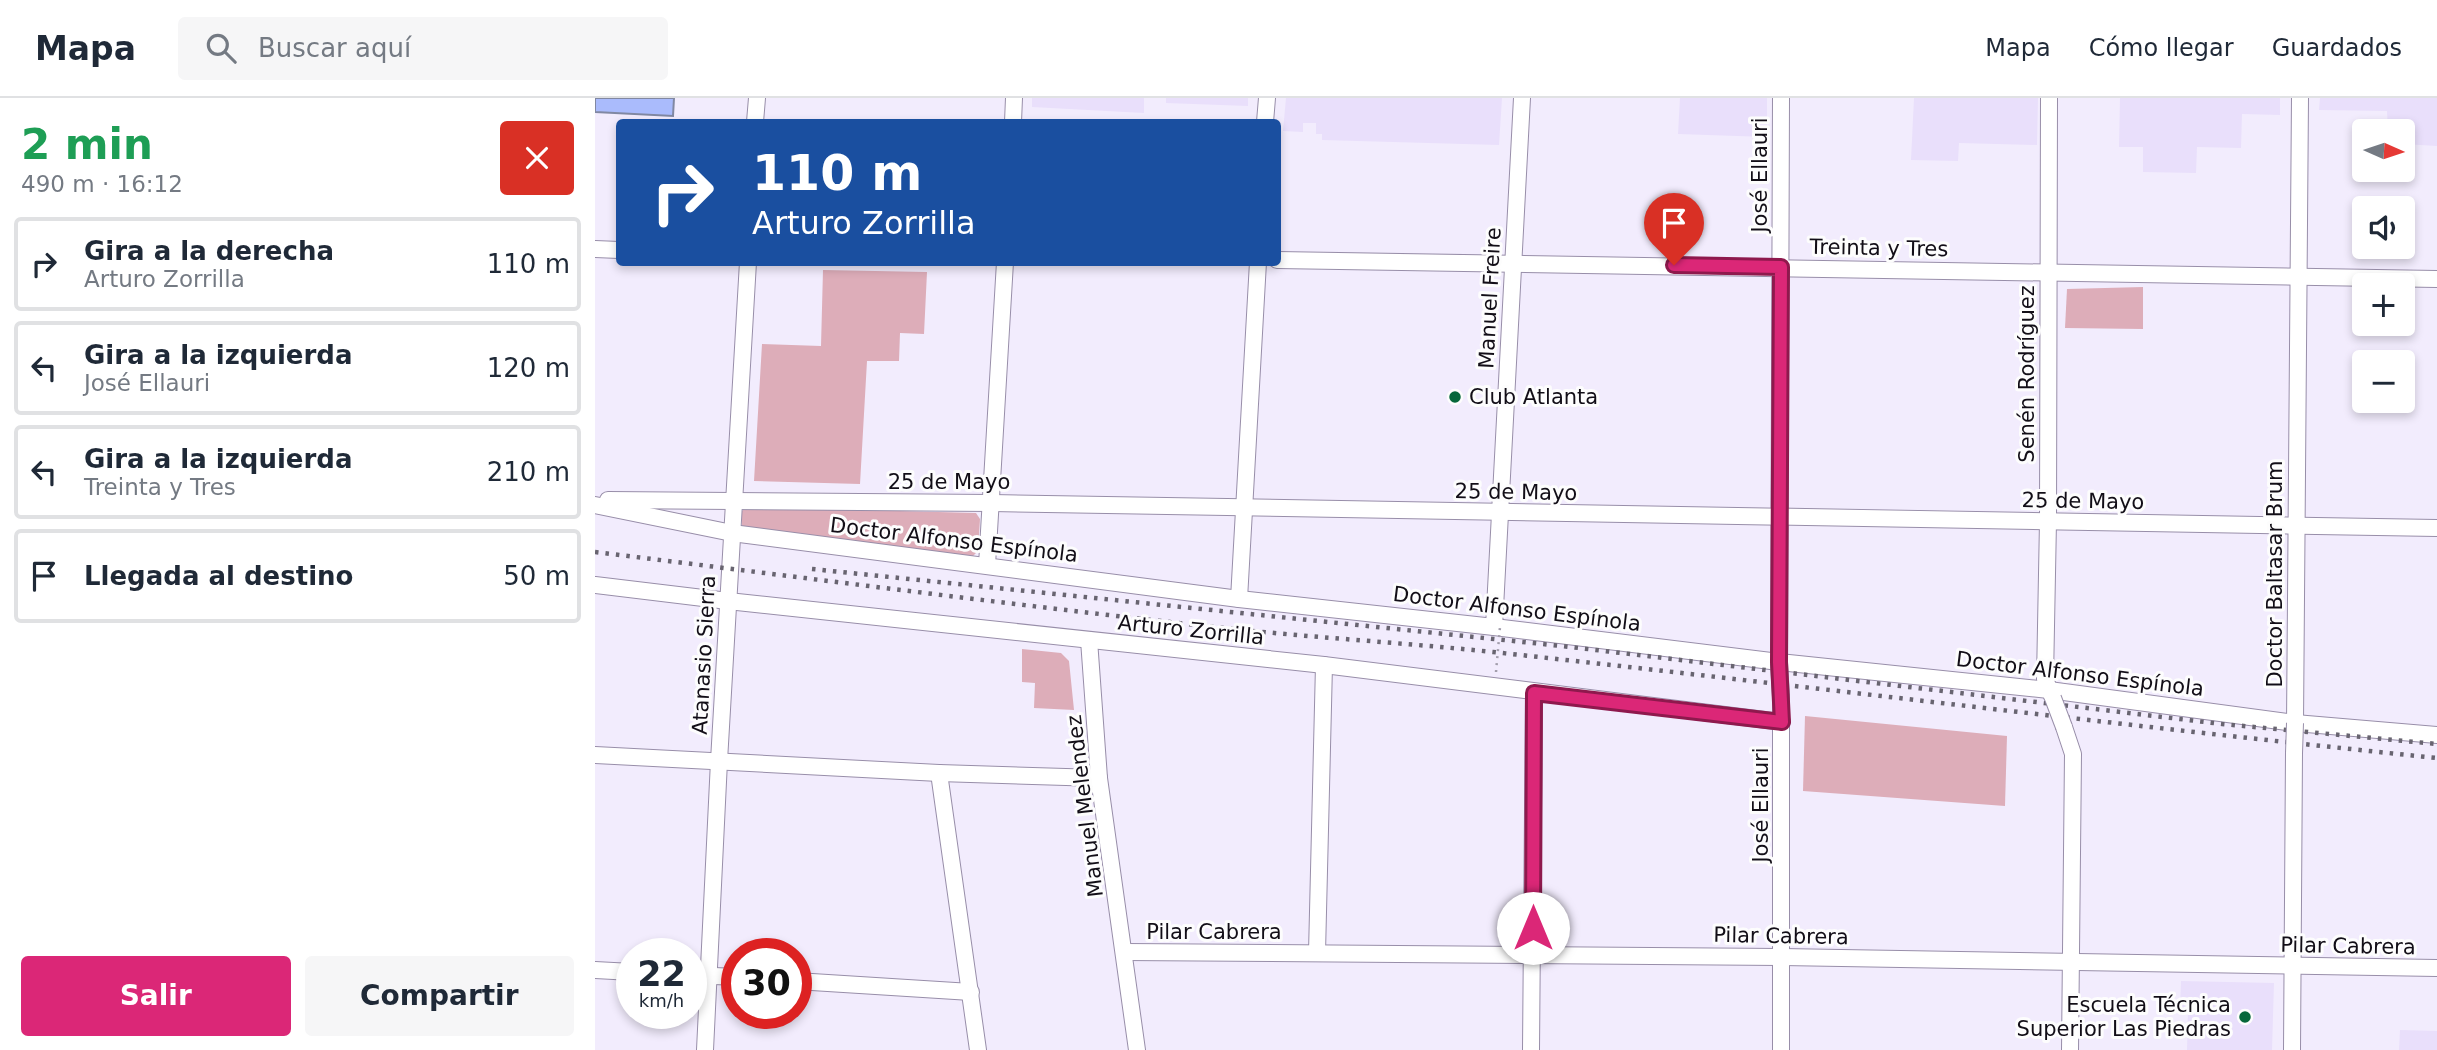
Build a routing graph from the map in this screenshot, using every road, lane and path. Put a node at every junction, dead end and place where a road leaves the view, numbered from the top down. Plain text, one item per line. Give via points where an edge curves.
1 (757, 98) edge
2 (1014, 98) edge
3 (1267, 98) edge
4 (1522, 98) edge
5 (1781, 98) edge
6 (2049, 98) edge
7 (2300, 98) edge
8 (755, 119) edge
9 (1013, 119) edge
10 (1265, 119) edge
11 (595, 250) edge
12 (616, 250) edge
13 (1281, 260) edge
14 (1512, 263) junction
15 (748, 266) edge
16 (1005, 266) edge
17 (1258, 266) edge
18 (1781, 267) junction
19 (2048, 274) junction
20 (2299, 278) junction
21 (2437, 279) edge
22 (734, 502) junction
23 (595, 503) edge
24 (992, 503) junction
25 (1244, 508) junction
26 (1500, 513) junction
27 (1779, 518) junction
28 (2048, 521) junction
29 (2296, 526) junction
30 (2437, 528) edge
31 (732, 533) junction
32 (987, 565) junction
33 (595, 585) edge
34 (1239, 599) junction
35 (728, 601) junction
36 (1497, 627) junction
37 (1089, 640) junction
38 (1779, 662) junction
39 (1324, 666) junction
40 (1496, 672) dead end
41 (1534, 693) junction
42 (2051, 694) junction
43 (1782, 722) junction
44 (2295, 723) junction
45 (2437, 735) edge
46 (595, 755) edge
47 (719, 761) junction
48 (940, 773) junction
49 (1099, 778) junction
50 (1125, 952) junction
51 (1317, 953) junction
52 (1533, 954) junction
53 (1781, 957) junction
54 (2071, 961) junction
55 (2293, 967) junction
56 (2437, 968) edge
57 (595, 970) edge
58 (616, 971) edge
59 (709, 976) junction
60 (721, 976) edge
61 (812, 982) edge
62 (971, 992) junction
63 (705, 1050) edge
64 (978, 1050) edge
65 (1137, 1050) edge
66 (1531, 1050) edge
67 (1781, 1050) edge
68 (2070, 1050) edge
69 (2292, 1050) edge

1 - 8 street
2 - 9 street
3 - 10 street
4 - 14 street, Manuel Freire
5 - 18 street, José Ellauri
6 - 19 street, Senén Rodríguez
7 - 20 street, Doctor Baltasar Brum
11 - 12 street
13 - 14 street, Treinta y Tres
14 - 18 street, Treinta y Tres
14 - 26 street, Manuel Freire
15 - 22 street, Atanasio Sierra
16 - 24 street
17 - 25 street
18 - 19 street, Treinta y Tres
18 - 27 street, José Ellauri
19 - 20 street, Treinta y Tres
19 - 28 street, Senén Rodríguez
20 - 21 street, Treinta y Tres
20 - 29 street, Doctor Baltasar Brum
22 - 23 street, 25 de Mayo
22 - 24 street, 25 de Mayo
22 - 31 street, Atanasio Sierra
23 - 31 street, Doctor Alfonso Espínola
24 - 25 street, 25 de Mayo
24 - 32 street
25 - 26 street, 25 de Mayo
25 - 34 street
26 - 27 street, 25 de Mayo
26 - 36 street, Manuel Freire
27 - 28 street, 25 de Mayo
27 - 38 street, José Ellauri
28 - 29 street, 25 de Mayo
28 - 42 street, Senén Rodríguez via 2045,680
29 - 30 street, 25 de Mayo
29 - 44 street, Doctor Baltasar Brum
31 - 32 street, Doctor Alfonso Espínola
31 - 35 street, Atanasio Sierra
32 - 34 street, Doctor Alfonso Espínola
33 - 35 street, Arturo Zorrilla
34 - 36 street, Doctor Alfonso Espínola
35 - 37 street, Arturo Zorrilla
35 - 47 street, Atanasio Sierra
36 - 38 street, Doctor Alfonso Espínola
36 - 40 path, bridge
37 - 39 street, Arturo Zorrilla
37 - 49 street, Manuel Melendez
38 - 42 street, Doctor Alfonso Espínola
38 - 43 street, José Ellauri, bridge
39 - 41 street, Arturo Zorrilla
39 - 51 street
41 - 43 street, Arturo Zorrilla
41 - 52 street
42 - 44 street, Doctor Alfonso Espínola
42 - 54 street, Senén Rodríguez, bridge via 2073,754
43 - 53 street, José Ellauri
44 - 45 street, Doctor Alfonso Espínola
44 - 55 street, Doctor Baltasar Brum, bridge
46 - 47 street
47 - 48 street
47 - 59 street, Atanasio Sierra
48 - 49 street
48 - 62 street
49 - 50 street, Manuel Melendez
50 - 51 street, Pilar Cabrera
50 - 65 street, Manuel Melendez
51 - 52 street, Pilar Cabrera
52 - 53 street, Pilar Cabrera
52 - 66 street
53 - 54 street, Pilar Cabrera
53 - 67 street, José Ellauri
54 - 55 street, Pilar Cabrera
54 - 68 street, Senén Rodríguez
55 - 56 street, Pilar Cabrera
55 - 69 street, Doctor Baltasar Brum
57 - 58 street
59 - 60 street
59 - 63 street, Atanasio Sierra
61 - 62 street
62 - 64 street

